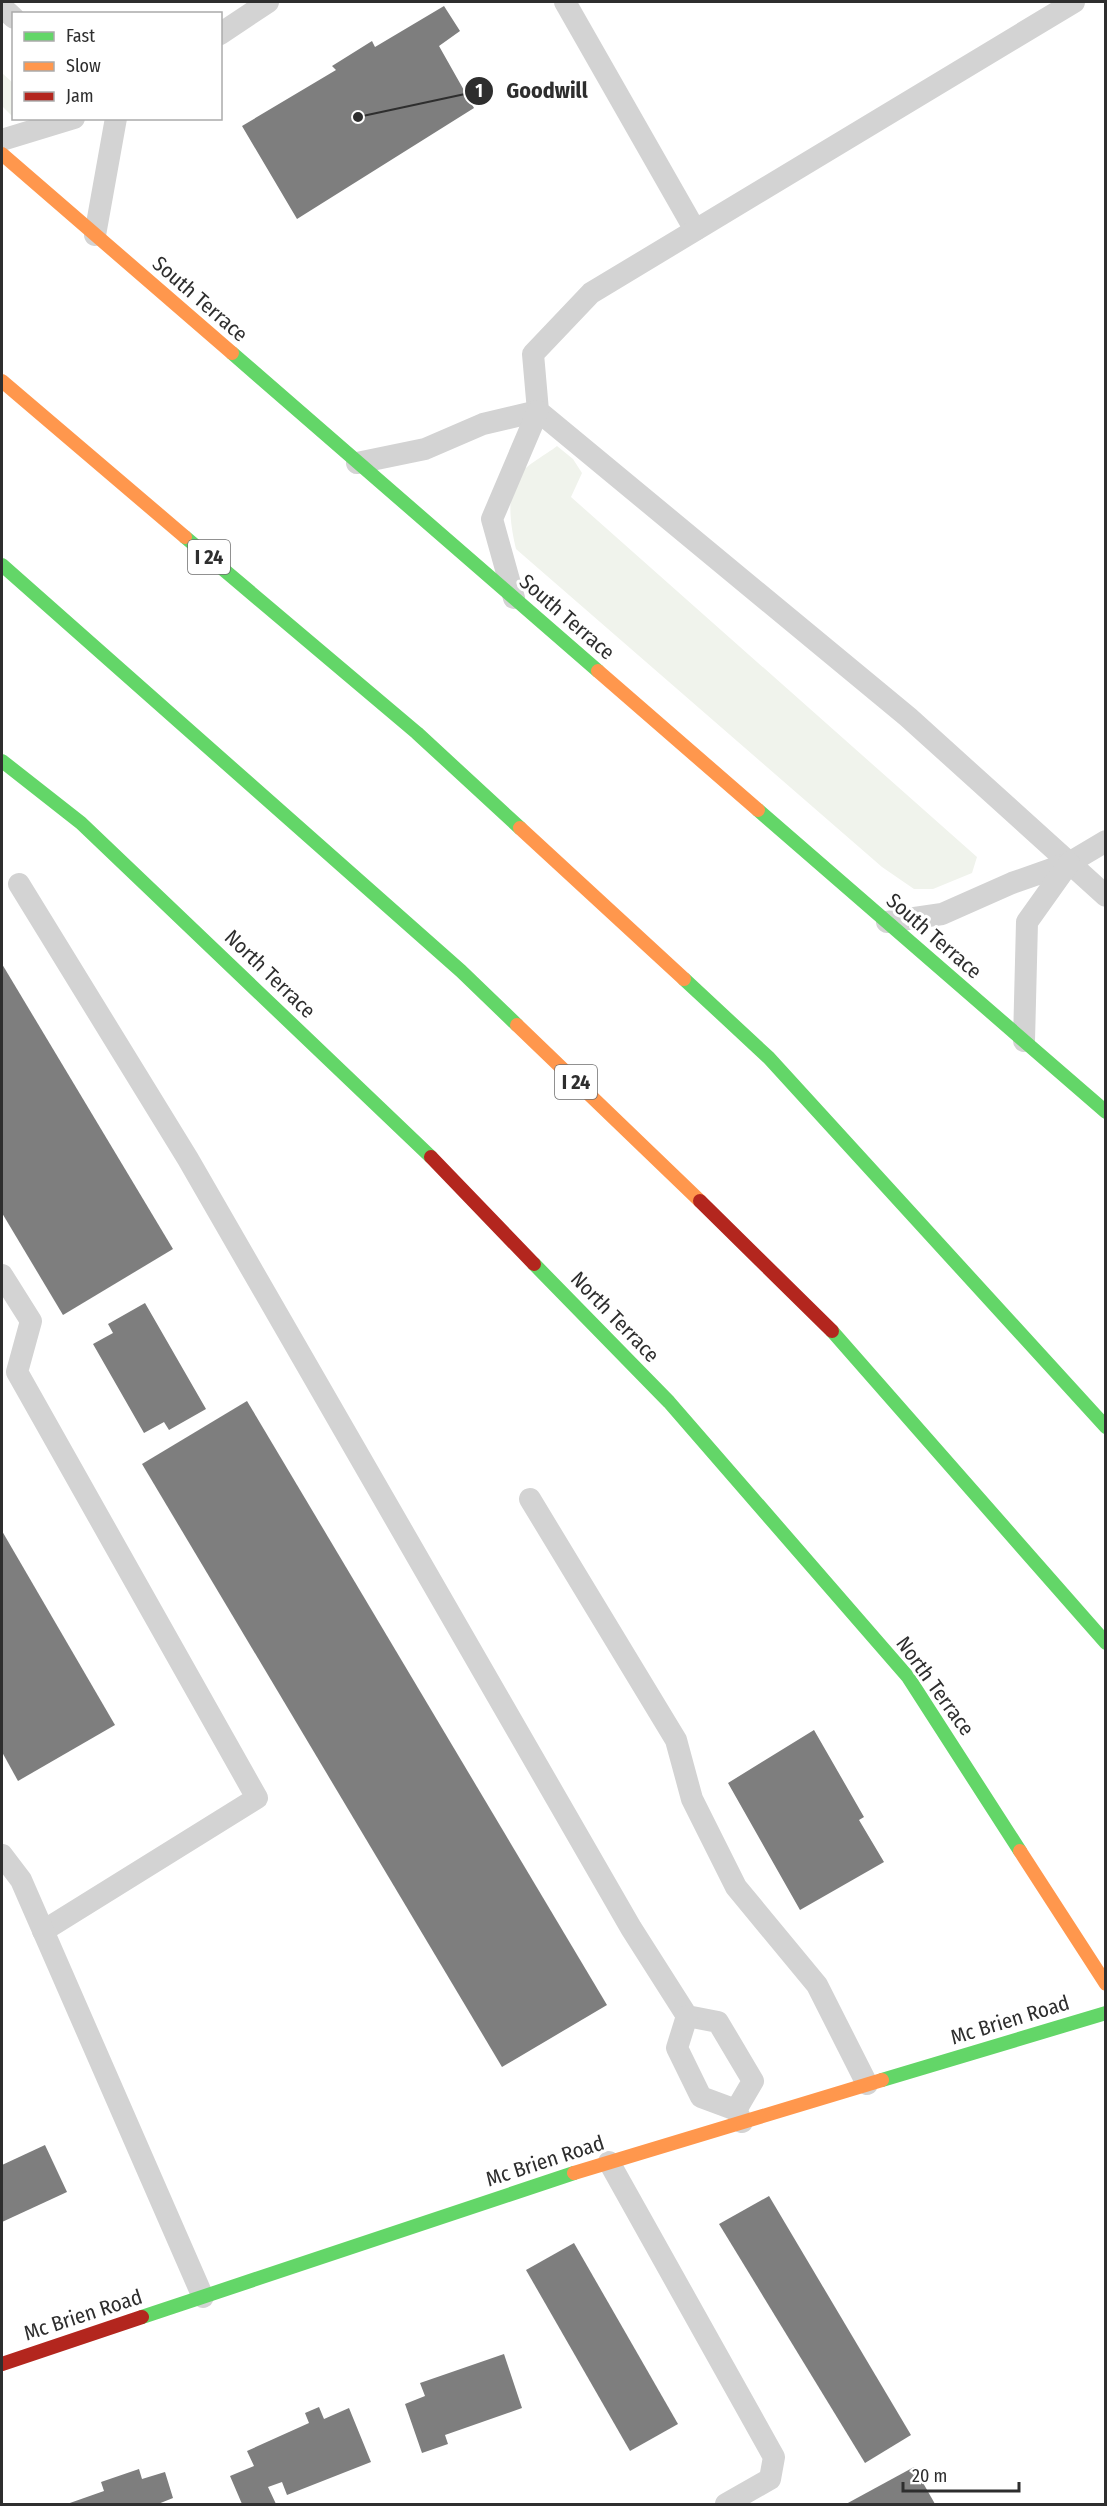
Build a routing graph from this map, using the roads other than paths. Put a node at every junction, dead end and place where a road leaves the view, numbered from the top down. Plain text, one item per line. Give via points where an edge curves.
1 (268, 2) edge
2 (565, 2) edge
3 (1074, 2) edge
4 (222, 33) edge
5 (67, 120) edge
6 (116, 120) edge
7 (2, 140) edge
8 (2, 154) edge
9 (695, 230) junction
10 (95, 235) junction
11 (2, 381) edge
12 (538, 411) junction
13 (357, 463) junction
14 (2, 565) edge
15 (514, 599) junction
16 (2, 761) edge
17 (1106, 841) edge
18 (1069, 863) junction
19 (19, 884) dead end
20 (1106, 896) edge
21 (887, 922) junction
22 (1024, 1041) junction
23 (1106, 1112) edge
24 (2, 1275) edge
25 (1106, 1427) edge
26 (530, 1499) dead end
27 (1106, 1643) edge
28 (2, 1855) edge
29 (43, 1931) junction
30 (1106, 1984) edge
31 (1106, 2013) edge
32 (687, 2016) junction
33 (867, 2084) junction
34 (739, 2116) junction
35 (609, 2162) junction
36 (203, 2297) junction
37 (2, 2364) edge
38 (726, 2505) edge

1 - 4 lane
2 - 9 lane
3 - 9 lane
5 - 7 lane
6 - 10 lane
8 - 10 main road, South Terrace
9 - 12 lane via 591,294 533,354
10 - 13 main road, South Terrace
11 - 25 main road, I 24 via 417,733 769,1058
12 - 13 lane via 483,424 425,449
12 - 15 lane via 492,519
12 - 18 lane via 914,722
13 - 15 main road, South Terrace
14 - 27 main road, I 24 via 461,971 821,1318
15 - 21 main road, South Terrace
16 - 30 main road, North Terrace via 81,823 421,1147 669,1402 908,1677
17 - 18 lane
18 - 20 lane
18 - 21 lane via 942,914
18 - 22 lane via 1027,922
19 - 32 lane via 188,1159 625,1917
21 - 22 main road, South Terrace
22 - 23 main road, South Terrace
24 - 29 lane via 31,1321 17,1372 256,1798
26 - 33 lane via 676,1740 692,1799 736,1887 817,1984
28 - 29 lane via 21,1880
29 - 36 lane
31 - 33 main road, Mc Brien Road
32 - 34 lane via 677,2048 701,2097
32 - 34 lane via 718,2022 753,2081
33 - 34 main road, Mc Brien Road
34 - 35 main road, Mc Brien Road
35 - 36 main road, Mc Brien Road
35 - 38 lane via 774,2457 770,2479
36 - 37 main road, Mc Brien Road

